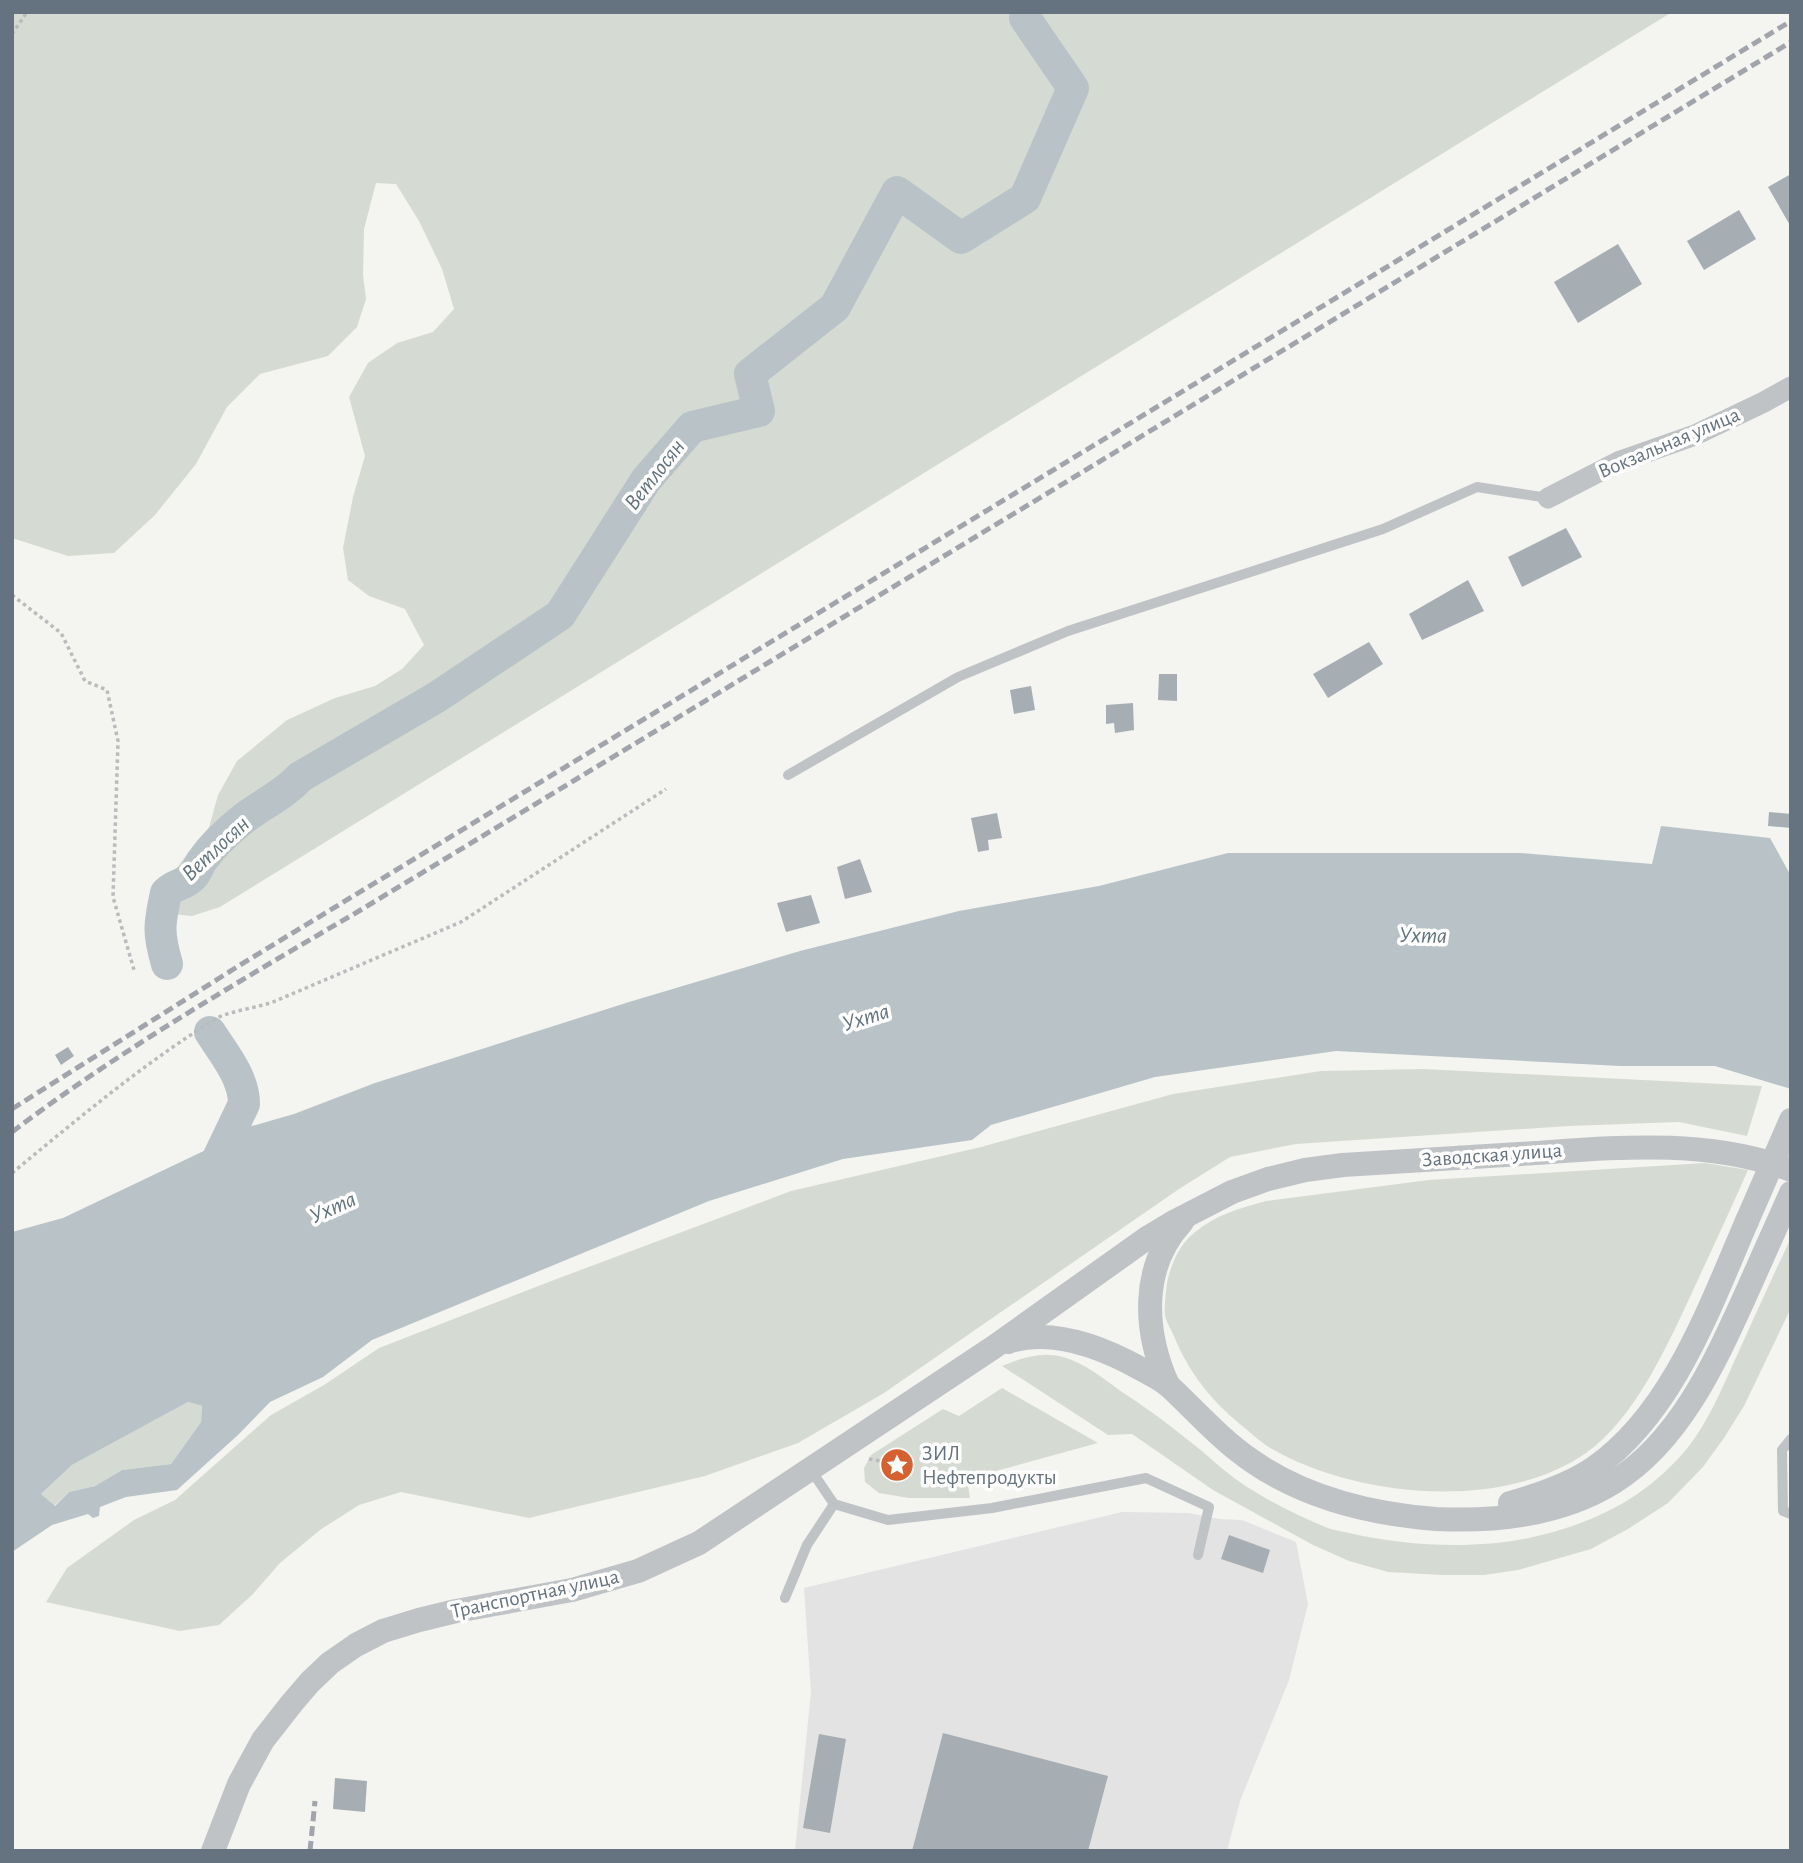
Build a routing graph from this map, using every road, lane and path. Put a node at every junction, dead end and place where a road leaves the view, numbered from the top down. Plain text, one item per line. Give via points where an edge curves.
1 (27, 12) edge
2 (12, 34) edge
3 (1791, 387) edge
4 (1548, 498) joint
5 (12, 595) edge
6 (788, 775) dead end
7 (666, 789) dead end
8 (134, 970) dead end
9 (1791, 1120) edge
10 (1791, 1170) edge
11 (12, 1173) edge
12 (1791, 1193) edge
13 (1198, 1209) junction
14 (994, 1347) junction
15 (1168, 1385) junction
16 (1791, 1439) edge
17 (869, 1459) dead end
18 (891, 1463) dead end
19 (811, 1470) junction
20 (834, 1504) junction
21 (1791, 1514) edge
22 (1402, 1515) junction
23 (1198, 1555) dead end
24 (785, 1598) dead end
25 (213, 1851) edge

1 - 2 path
3 - 4 street, Вокзальная улица via 1695,435 1618,462
4 - 6 lane via 1477,487 1383,529 1069,631 958,677
5 - 8 path via 61,633 85,681 107,690 118,741 113,897
7 - 11 path via 461,922 273,1002 219,1017 152,1061
9 - 22 street, bridge via 1702,1324 1662,1396 1636,1430 1604,1460 1560,1486 1513,1502 1444,1515
10 - 13 street, Заводская улица via 1716,1151 1644,1146 1343,1164 1268,1179
12 - 22 street via 1698,1388 1663,1438 1628,1472 1575,1502 1516,1517 1456,1520
13 - 14 street, Транспортная улица via 1147,1238
13 - 15 street via 1164,1244 1152,1280 1154,1343
14 - 15 street via 1029,1337 1075,1342 1119,1357
14 - 19 street, Транспортная улица
15 - 22 street via 1222,1438 1285,1482 1332,1501
16 - 21 lane via 1783,1450 1783,1511
17 - 18 path
19 - 20 lane
19 - 25 street, Транспортная улица via 699,1543 638,1572 419,1620 356,1645 310,1682 263,1741 239,1784
20 - 23 lane via 888,1520 992,1508 1146,1478 1209,1507
20 - 24 lane via 807,1545

